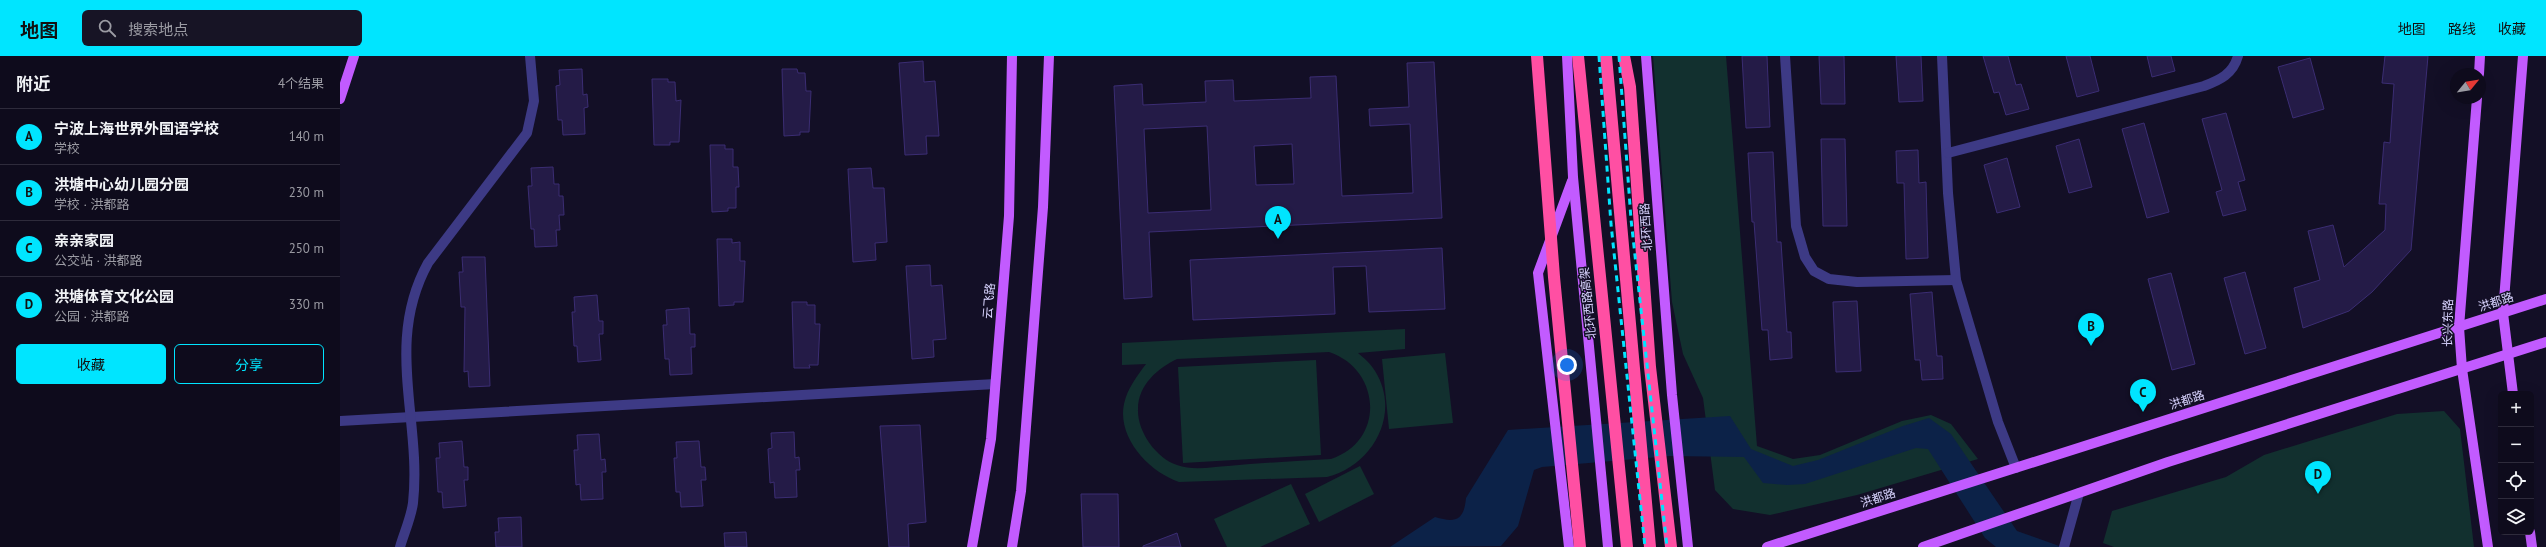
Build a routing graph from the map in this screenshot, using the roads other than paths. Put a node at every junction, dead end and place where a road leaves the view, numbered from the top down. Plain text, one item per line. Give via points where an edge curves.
1 (354, 56) edge
2 (530, 56) edge
3 (1012, 56) edge
4 (1049, 56) edge
5 (1537, 56) edge
6 (1606, 56) edge
7 (1624, 56) edge
8 (1646, 56) edge
9 (1785, 56) edge
10 (1942, 56) edge
11 (2238, 56) edge
12 (2480, 56) edge
13 (2523, 56) edge
14 (1569, 57) edge
15 (2479, 68) edge
16 (340, 99) edge
17 (2477, 104) edge
18 (1948, 154) junction
19 (1573, 177) junction
20 (1956, 280) junction
21 (2546, 299) edge
22 (2503, 313) junction
23 (2459, 327) junction
24 (2546, 342) edge
25 (2508, 354) junction
26 (2462, 369) junction
27 (995, 384) junction
28 (2513, 391) edge
29 (410, 417) junction
30 (340, 421) edge
31 (2016, 468) junction
32 (2079, 493) junction
33 (2530, 535) edge
34 (400, 547) edge
35 (972, 547) edge
36 (1012, 547) edge
37 (1569, 547) edge
38 (1580, 547) edge
39 (1608, 547) edge
40 (1627, 547) edge
41 (1650, 547) edge
42 (1671, 547) edge
43 (1688, 547) edge
44 (1767, 547) edge
45 (1923, 547) edge
46 (2064, 547) edge
47 (2488, 547) edge
48 (2532, 547) edge

1 - 16 main road
2 - 29 street via 534,100 527,132 428,263 418,282 406,328
3 - 27 main road, 云飞路 via 1009,216
4 - 36 main road via 1042,215 1021,491
5 - 38 highway, bridge
6 - 41 highway
7 - 42 highway via 1630,87 1650,367
8 - 43 main road, 北环西路 via 1672,395
9 - 20 street via 1796,226 1805,256 1814,271 1829,280 1857,282
10 - 18 street
11 - 18 street via 2236,64 2223,79 2204,86
12 - 15 main road
13 - 22 main road
14 - 19 main road
14 - 40 highway, 北环西路高架
17 - 23 main road, 长兴东路
18 - 20 street via 1948,193
19 - 37 main road via 1538,273
19 - 39 main road
20 - 31 street via 1998,422
21 - 22 main road, 洪都路
22 - 23 main road, 洪都路
22 - 25 main road
23 - 26 main road, 长兴东路
23 - 31 main road, 洪都路
24 - 25 main road
25 - 26 main road
25 - 28 main road
26 - 32 main road
26 - 47 main road, 长兴东路
27 - 29 street
27 - 35 main road, 云飞路 via 991,439
29 - 30 street
29 - 34 street via 413,505
31 - 44 main road, 洪都路
32 - 45 main road
32 - 46 street
33 - 48 main road

